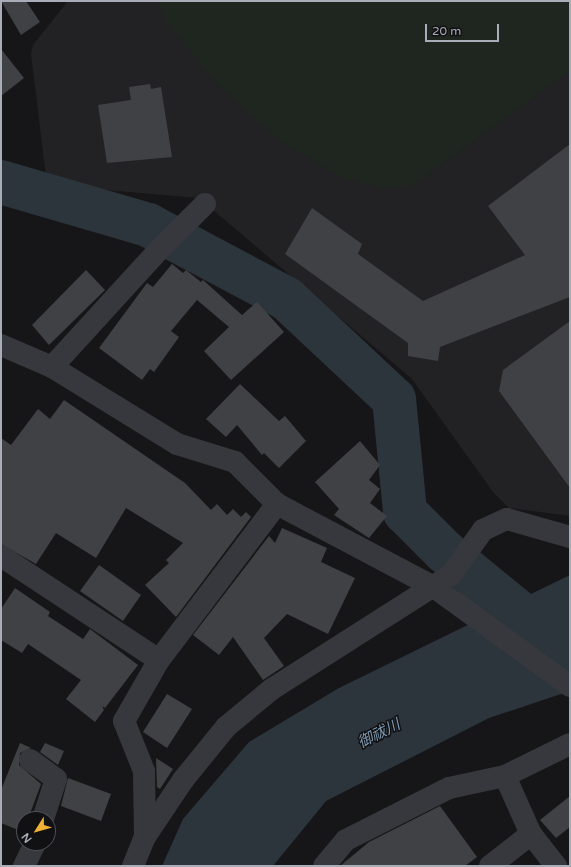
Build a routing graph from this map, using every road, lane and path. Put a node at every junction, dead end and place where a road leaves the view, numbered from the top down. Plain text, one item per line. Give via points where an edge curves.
1 (205, 204) dead end
2 (1, 345) edge
3 (52, 367) junction
4 (277, 504) junction
5 (570, 537) edge
6 (1, 556) edge
7 (443, 581) junction
8 (159, 660) junction
9 (570, 686) edge
10 (570, 745) edge
11 (30, 760) dead end
12 (505, 776) junction
13 (46, 811) edge
14 (531, 834) junction
15 (145, 838) junction
16 (31, 851) edge
17 (24, 866) edge
18 (132, 866) edge
19 (324, 866) edge
20 (490, 866) edge
21 (556, 866) edge

1 - 3 street via 159,250
2 - 3 street
3 - 4 street via 177,444 235,462
4 - 7 street
4 - 8 street
5 - 7 street via 507,519 483,530
6 - 8 street
7 - 9 street
7 - 15 street via 272,689 226,727 183,780
8 - 15 street via 124,722 144,771
10 - 12 street
11 - 13 street via 56,779
12 - 14 street
12 - 19 street via 449,788 346,840
14 - 20 street
14 - 21 street
15 - 18 street
16 - 17 street

